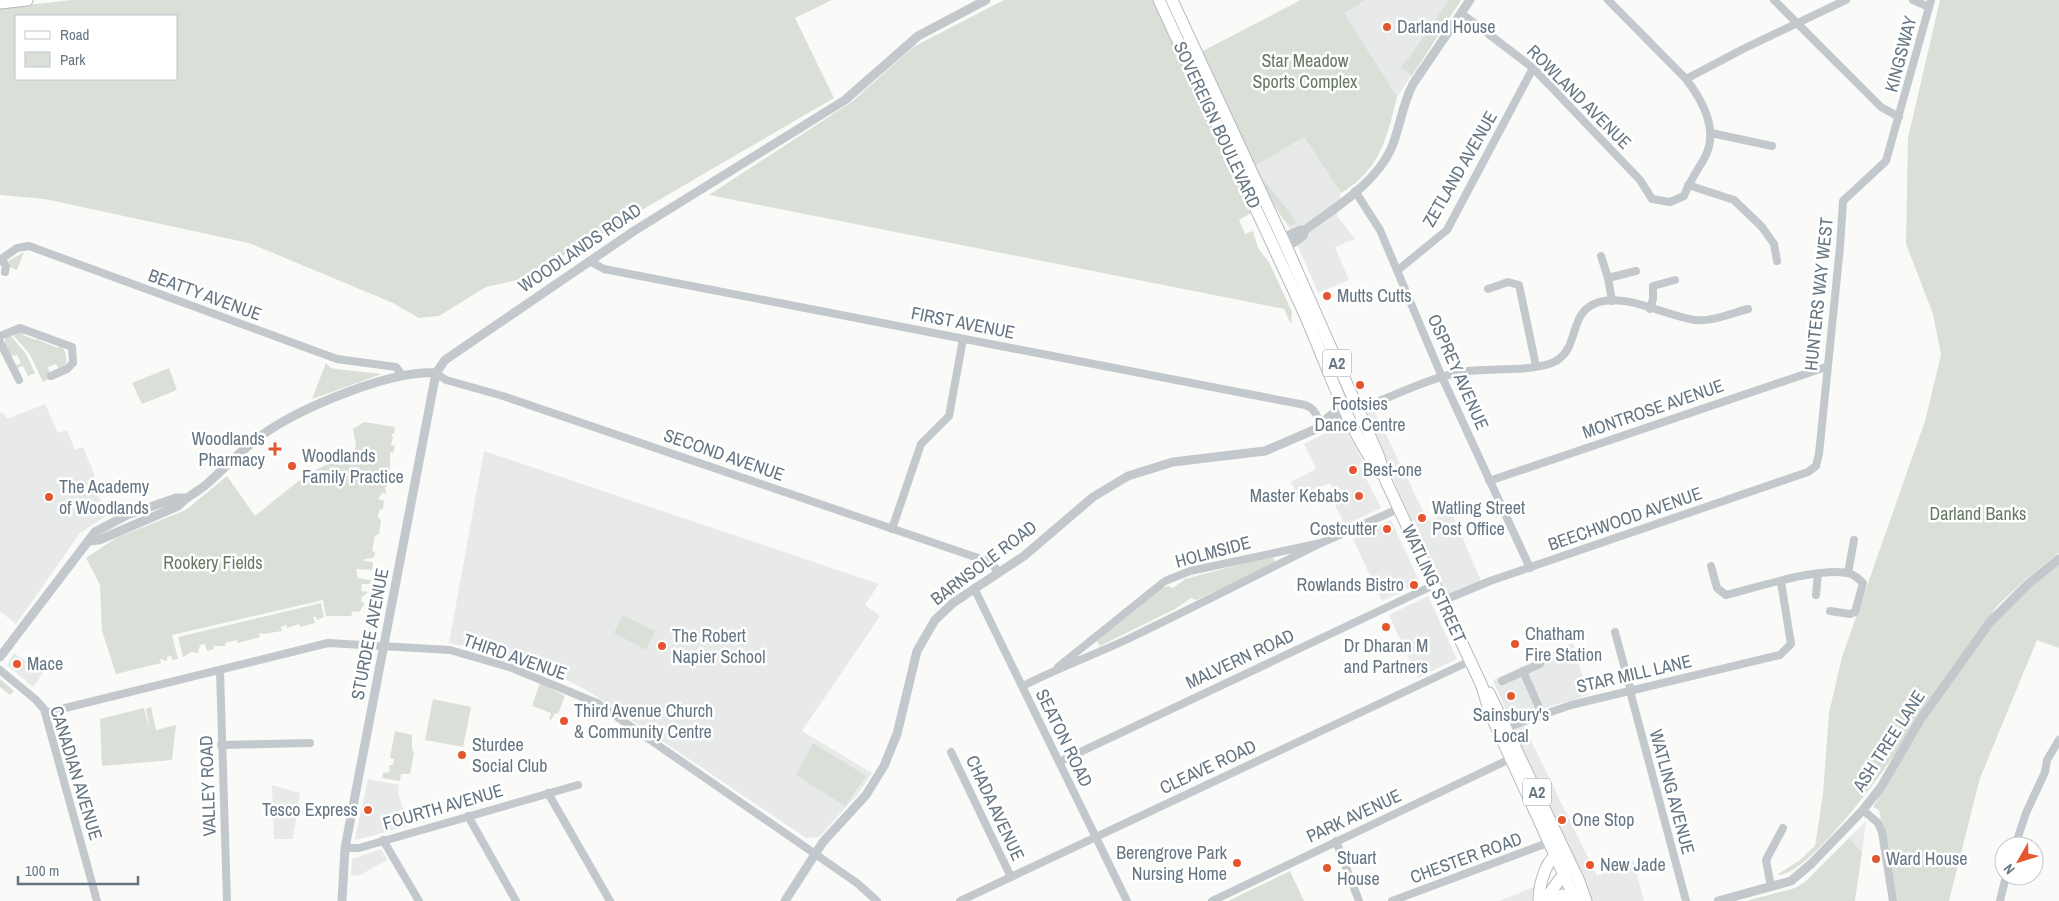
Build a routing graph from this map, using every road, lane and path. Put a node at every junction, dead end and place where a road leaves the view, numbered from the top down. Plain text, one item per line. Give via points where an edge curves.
1 (27, 0) edge
2 (986, 0) edge
3 (1159, 0) edge
4 (1172, 0) edge
5 (1470, 0) edge
6 (1608, 0) edge
7 (1774, 0) edge
8 (1846, 0) edge
9 (1912, 0) edge
10 (0, 3) edge
11 (1930, 4) edge
12 (1461, 13) junction
13 (1797, 24) junction
14 (1533, 68) junction
15 (1686, 79) junction
16 (1900, 116) junction
17 (1711, 133) junction
18 (1772, 146) dead end
19 (1688, 185) junction
20 (1354, 191) junction
21 (1284, 242) junction
22 (1273, 247) junction
23 (1601, 256) dead end
24 (0, 259) edge
25 (1778, 260) dead end
26 (589, 261) junction
27 (1398, 270) junction
28 (1636, 271) dead end
29 (4, 272) dead end
30 (1608, 278) junction
31 (1675, 280) dead end
32 (1488, 288) dead end
33 (1612, 300) junction
34 (1650, 309) junction
35 (1748, 310) dead end
36 (0, 336) edge
37 (963, 339) junction
38 (0, 342) edge
39 (1536, 366) junction
40 (1826, 367) junction
41 (436, 373) junction
42 (402, 375) junction
43 (51, 376) dead end
44 (1442, 377) junction
45 (19, 380) dead end
46 (1342, 401) junction
47 (1353, 413) junction
48 (1320, 427) junction
49 (1816, 465) joint
50 (1489, 480) junction
51 (1398, 509) junction
52 (892, 528) junction
53 (1854, 540) dead end
54 (1321, 543) junction
55 (1278, 551) junction
56 (2059, 559) edge
57 (1282, 562) junction
58 (1711, 566) dead end
59 (1530, 568) junction
60 (1000, 572) junction
61 (1818, 573) junction
62 (1848, 573) junction
63 (1781, 582) junction
64 (1434, 585) junction
65 (974, 588) junction
66 (1816, 595) dead end
67 (1442, 601) junction
68 (1830, 611) dead end
69 (1615, 632) dead end
70 (1087, 642) junction
71 (384, 647) junction
72 (1094, 654) junction
73 (0, 657) edge
74 (1470, 661) junction
75 (1540, 664) dead end
76 (1058, 667) junction
77 (0, 670) edge
78 (220, 671) junction
79 (1523, 672) junction
80 (1502, 681) dead end
81 (1023, 686) junction
82 (1630, 691) junction
83 (46, 713) junction
84 (1542, 714) junction
85 (1502, 729) junction
86 (2059, 740) edge
87 (310, 743) dead end
88 (222, 745) junction
89 (951, 752) dead end
90 (1510, 759) junction
91 (1059, 762) junction
92 (578, 784) dead end
93 (548, 793) junction
94 (1863, 810) junction
95 (468, 816) junction
96 (1783, 828) dead end
97 (2018, 836) edge
98 (1095, 837) junction
99 (383, 840) junction
100 (1336, 841) junction
101 (1550, 842) junction
102 (345, 848) junction
103 (815, 854) junction
104 (1556, 855) junction
105 (1568, 872) junction
106 (1011, 877) junction
107 (2004, 886) edge
108 (1771, 887) junction
109 (1579, 900) edge
110 (98, 901) edge
111 (227, 901) edge
112 (342, 901) edge
113 (419, 901) edge
114 (516, 901) edge
115 (610, 901) edge
116 (785, 901) edge
117 (877, 901) edge
118 (960, 901) edge
119 (1127, 901) edge
120 (1212, 901) edge
121 (1359, 901) edge
122 (1392, 901) edge
123 (1540, 901) edge
124 (1548, 901) edge
125 (1686, 901) edge
126 (1718, 901) edge
127 (1893, 901) edge
128 (2000, 901) edge

1 - 10 main road
2 - 26 street, WOODLANDS ROAD via 918,36 845,100
3 - 22 main road, SOVEREIGN BOULEVARD / A2
4 - 21 main road, SOVEREIGN BOULEVARD / A2
5 - 12 street
6 - 15 street
7 - 13 street
8 - 13 street
9 - 11 street
11 - 16 street, KINGSWAY
12 - 14 street, ROWLAND AVENUE
12 - 20 street via 1406,97 1391,149 1384,161
13 - 15 street
13 - 16 street via 1881,107
14 - 19 street, ROWLAND AVENUE via 1640,180 1652,199 1670,202 1684,196
14 - 27 street, ZETLAND AVENUE via 1446,230
15 - 17 street via 1703,105
16 - 40 street, HUNTERS WAY WEST via 1886,161 1843,201
17 - 18 street
17 - 19 street via 1706,157
19 - 25 street via 1734,200 1762,227 1774,244
20 - 21 street via 1305,230
20 - 27 street, OSPREY AVENUE via 1380,230
21 - 22 street
21 - 47 main road, WATLING STREET / A2
22 - 46 main road, WATLING STREET / A2
23 - 30 street
24 - 29 street via 6,266
24 - 42 street, BEATTY AVENUE via 17,248 29,246 338,359 395,366
26 - 37 street, FIRST AVENUE via 604,269
26 - 41 street, WOODLANDS ROAD via 445,360
27 - 44 street, OSPREY AVENUE
28 - 30 street
30 - 33 street
31 - 34 street via 1653,286
32 - 39 street via 1508,282 1519,285
33 - 34 street
33 - 39 street via 1598,302 1584,310 1564,353 1556,361
34 - 35 street via 1696,320
36 - 43 street via 20,328 72,347 74,362 66,370
37 - 48 street, FIRST AVENUE via 1305,405 1318,416
37 - 52 street via 949,416 921,444
38 - 45 street
39 - 44 street via 1463,371
40 - 49 street, HUNTERS WAY WEST
40 - 50 street, MONTROSE AVENUE
41 - 42 street
41 - 52 street, SECOND AVENUE via 446,380
41 - 71 street, STURDEE AVENUE
42 - 73 street via 342,395 279,424 260,436 205,486 185,498 176,498 95,532
44 - 47 street
44 - 50 street, OSPREY AVENUE
46 - 47 main road, WATLING STREET / A2
46 - 48 street, BARNSOLE ROAD via 1338,410
47 - 48 street, BARNSOLE ROAD
47 - 51 main road, WATLING STREET / A2 via 1371,461 1386,481
48 - 60 street, BARNSOLE ROAD via 1261,452 1183,460 1128,476 1093,497
49 - 59 street, BEECHWOOD AVENUE via 1808,472
50 - 59 street, OSPREY AVENUE
51 - 54 street, HOLMSIDE
51 - 64 main road, WATLING STREET / A2
52 - 60 street, SECOND AVENUE via 987,560
53 - 62 street
54 - 55 street, HOLMSIDE
54 - 57 street, HOLMSIDE
55 - 57 street, HOLMSIDE
55 - 70 street, HOLMSIDE via 1190,571 1165,581
56 - 94 street, ASH TREE LANE via 2034,578 1990,622 1920,720 1881,787
57 - 72 street, HOLMSIDE
58 - 63 street via 1716,588 1726,595
59 - 67 street, BEECHWOOD AVENUE
60 - 65 street, BARNSOLE ROAD
61 - 62 street
61 - 63 street
61 - 66 street
62 - 68 street via 1863,583 1855,612
63 - 82 street, STAR MILL LANE via 1792,644 1780,655
64 - 67 main road, WATLING STREET / A2
64 - 91 street, MALVERN ROAD
65 - 81 street, SEATON ROAD
65 - 103 street, BARNSOLE ROAD via 935,620 925,636 914,660 897,734 884,766 866,795
67 - 74 main road, WATLING STREET / A2
69 - 82 street, WATLING AVENUE
70 - 72 street
70 - 76 street, HOLMSIDE
71 - 78 street, THIRD AVENUE via 328,643
71 - 102 street, STURDEE AVENUE
71 - 103 street, THIRD AVENUE via 450,650 512,668 597,703
72 - 76 street, HOLMSIDE
74 - 85 main road, WATLING STREET / A2 via 1482,686 1491,694
74 - 98 street, CLEAVE ROAD
75 - 79 street
76 - 81 street, HOLMSIDE
77 - 83 street, CANADIAN AVENUE via 40,703
78 - 83 street, THIRD AVENUE
78 - 88 street, VALLEY ROAD
79 - 80 street
79 - 84 street
81 - 91 street, SEATON ROAD
82 - 84 street, STAR MILL LANE
82 - 125 street, WATLING AVENUE
83 - 110 street, CANADIAN AVENUE
84 - 85 street, STAR MILL LANE
85 - 90 main road, WATLING STREET / A2
85 - 105 main road, WATLING STREET / A2
86 - 97 street via 2047,760
87 - 88 street
88 - 111 street, VALLEY ROAD
89 - 106 street, CHADA AVENUE
90 - 100 street, PARK AVENUE
90 - 101 main road, WATLING STREET / A2
91 - 98 street, SEATON ROAD
92 - 93 street, FOURTH AVENUE
93 - 95 street, FOURTH AVENUE
93 - 115 street
94 - 108 street, ASH TREE LANE via 1812,863 1790,881
94 - 127 street via 1878,823 1882,832
95 - 99 street, FOURTH AVENUE
95 - 114 street
96 - 108 street via 1766,860
98 - 106 street, CLEAVE ROAD
98 - 119 street, SEATON ROAD
99 - 102 street, FOURTH AVENUE via 359,848
99 - 113 street
100 - 120 street, PARK AVENUE
100 - 121 street
101 - 104 main road, WATLING STREET / A2
101 - 122 street, CHESTER ROAD
102 - 112 street, STURDEE AVENUE
103 - 116 street, BARNSOLE ROAD
103 - 117 street, THIRD AVENUE
104 - 105 main road, A2
104 - 123 main road via 1541,883
105 - 109 main road, A2
105 - 123 main road
106 - 118 street, CLEAVE ROAD
107 - 128 street
108 - 126 street, ASH TREE LANE
109 - 124 main road via 1562,895

